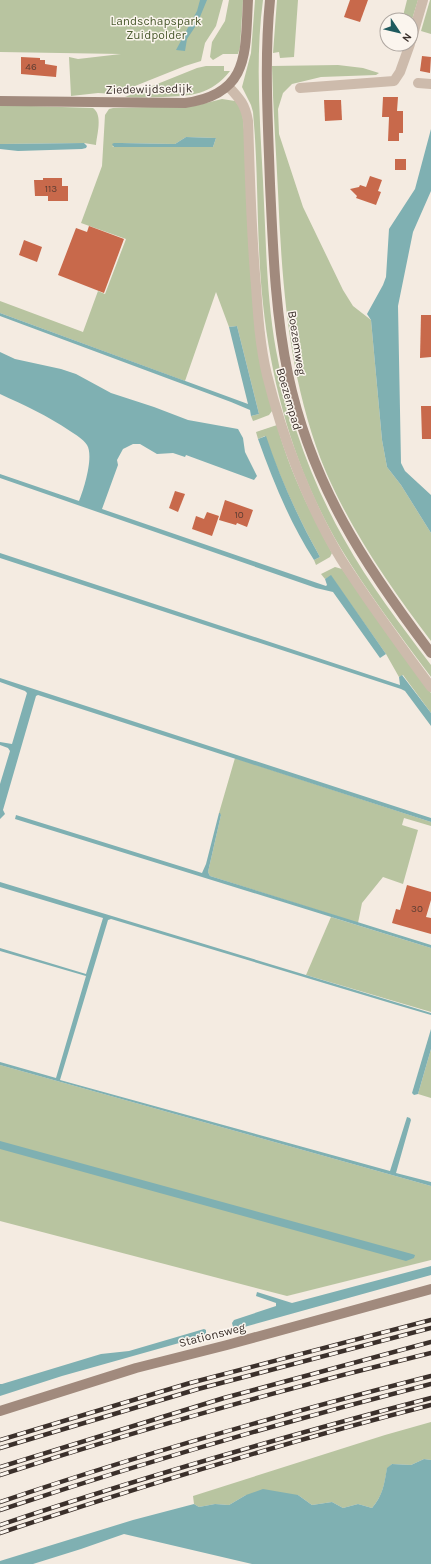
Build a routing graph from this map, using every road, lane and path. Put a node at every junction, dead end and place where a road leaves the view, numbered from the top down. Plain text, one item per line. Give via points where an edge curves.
1 (248, 0) edge
2 (270, 0) edge
3 (423, 0) edge
4 (419, 14) edge
5 (407, 52) edge
6 (418, 83) dead end
7 (431, 84) edge
8 (228, 86) junction
9 (300, 88) dead end
10 (0, 101) edge
11 (431, 654) edge
12 (431, 687) edge
13 (431, 1289) edge
14 (0, 1411) edge

1 - 8 street, Ziedewijdsedijk via 245,54 241,67
2 - 11 street, Boezemweg via 266,37 266,89 271,210 278,313 288,374 302,426 319,473 338,514 360,553
3 - 4 street
5 - 9 street via 394,81
6 - 7 street
8 - 10 street, Ziedewijdsedijk via 214,96 185,103
8 - 12 street, Boezempad via 241,99 248,121 252,233 260,331 267,374 294,461 341,558
13 - 14 street, Stationsweg via 136,1368

